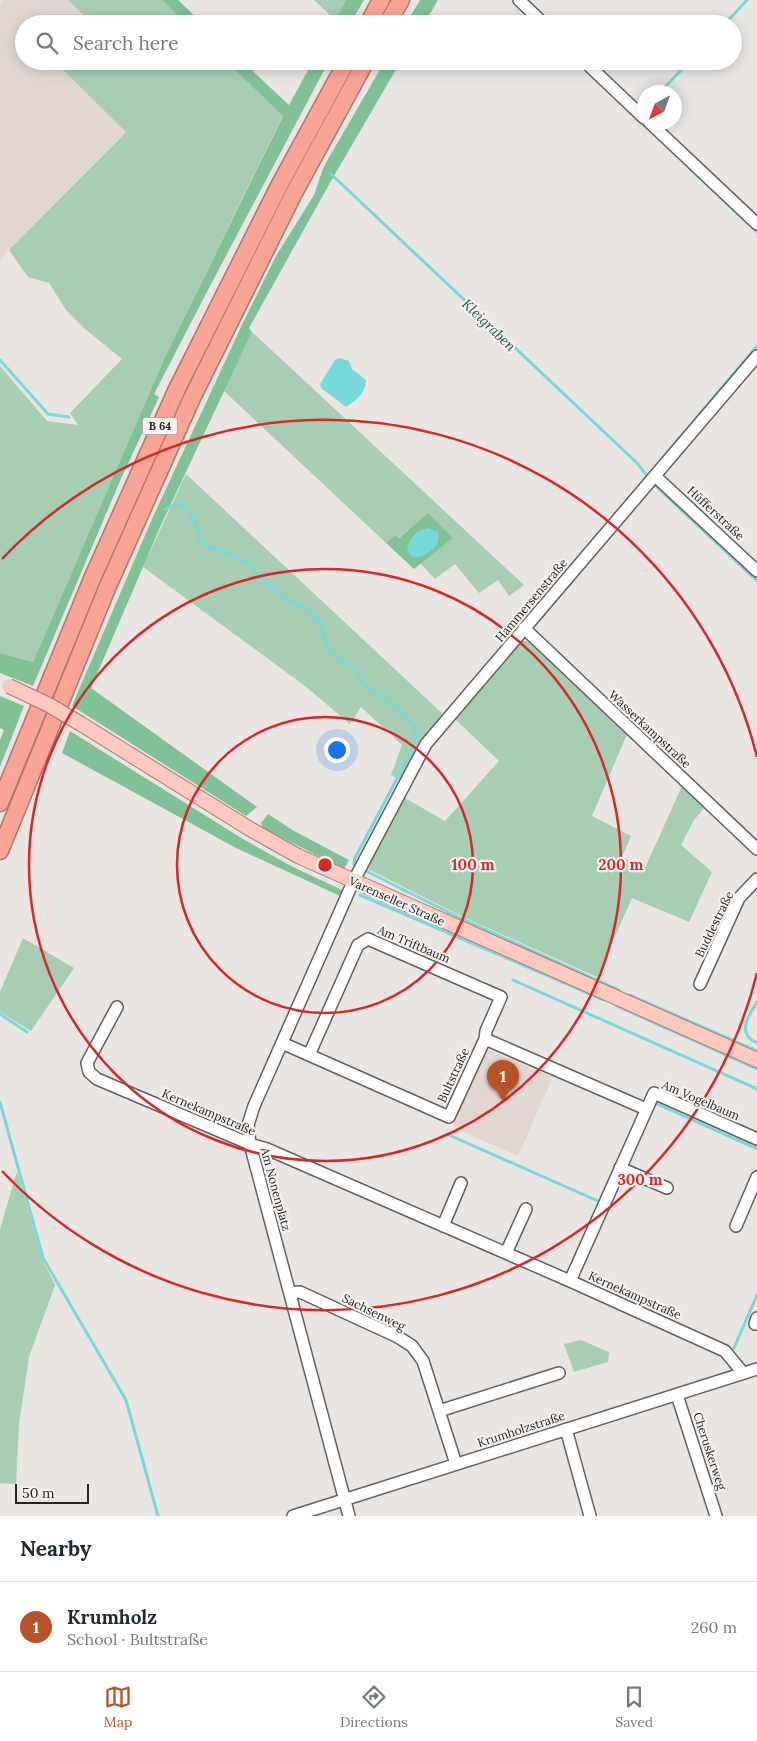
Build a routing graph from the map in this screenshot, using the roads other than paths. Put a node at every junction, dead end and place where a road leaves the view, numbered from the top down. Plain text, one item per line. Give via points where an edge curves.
1 (381, 0) edge
2 (401, 0) edge
3 (519, 0) edge
4 (373, 15) edge
5 (393, 15) edge
6 (535, 15) edge
7 (342, 70) edge
8 (361, 70) edge
9 (593, 70) edge
10 (637, 111) edge
11 (657, 130) edge
12 (757, 224) edge
13 (757, 356) edge
14 (656, 476) junction
15 (757, 571) edge
16 (524, 628) junction
17 (4, 685) edge
18 (0, 804) edge
19 (755, 843) edge
20 (0, 851) edge
21 (757, 879) edge
22 (353, 882) junction
23 (700, 984) dead end
24 (117, 1007) dead end
25 (485, 1039) junction
26 (282, 1043) junction
27 (309, 1055) junction
28 (757, 1060) edge
29 (646, 1109) junction
30 (757, 1139) edge
31 (250, 1144) junction
32 (620, 1168) junction
33 (757, 1177) edge
34 (461, 1183) dead end
35 (667, 1188) dead end
36 (526, 1209) dead end
37 (442, 1226) junction
38 (736, 1226) dead end
39 (506, 1254) junction
40 (570, 1281) junction
41 (290, 1293) junction
42 (757, 1369) edge
43 (559, 1373) dead end
44 (743, 1373) junction
45 (677, 1395) junction
46 (439, 1411) junction
47 (566, 1429) junction
48 (456, 1464) junction
49 (344, 1501) junction
50 (293, 1516) edge
51 (349, 1516) edge
52 (590, 1516) edge
53 (716, 1516) edge

1 - 4 highway
2 - 5 highway
3 - 6 street
7 - 18 highway, B 64 via 276,192 177,389 92,579
8 - 20 highway, B 64 via 294,192 192,398 108,586
9 - 10 street
11 - 12 street
13 - 14 street, Hammersenstraße
14 - 15 street, Hüfferstraße
14 - 16 street, Hammersenstraße
16 - 19 street, Wasserkampstraße
16 - 22 street, Hammersenstraße via 426,744
17 - 22 main road, Varenseller Straße, bridge via 49,705 250,830
21 - 23 street, Buddestraße via 740,898
22 - 26 street, Am Nonenplatz
22 - 28 main road, Varenseller Straße
24 - 31 street, Kernekampstraße via 87,1063 89,1072 97,1079
25 - 27 street, Bultstraße via 449,1117
25 - 27 street, Am Triftbaum via 501,997 368,939 358,945
25 - 29 street, Bultstraße
26 - 27 street, Bultstraße
26 - 31 street, Am Nonenplatz via 254,1106 248,1125
29 - 30 street, Am Vogelbaum via 654,1093
29 - 32 street, Am Vogelbaum
31 - 37 street, Kernekampstraße
31 - 41 street, Am Nonenplatz
32 - 35 street
32 - 40 street, Am Vogelbaum
33 - 38 street
34 - 37 street
36 - 39 street
37 - 39 street, Kernekampstraße
39 - 40 street, Kernekampstraße
40 - 44 street, Kernekampstraße via 725,1351
41 - 46 street, Sachsenweg via 300,1292 381,1328 412,1346 423,1361
41 - 49 street, Am Nonenplatz
42 - 44 street, Krumholzstraße
43 - 46 street
44 - 45 street, Krumholzstraße
45 - 47 street, Krumholzstraße
45 - 53 street, Cheruskerweg
46 - 48 street, Sachsenweg
47 - 48 street, Krumholzstraße
47 - 52 street
48 - 49 street, Krumholzstraße
49 - 50 street, Krumholzstraße
49 - 51 street, Am Nonenplatz

